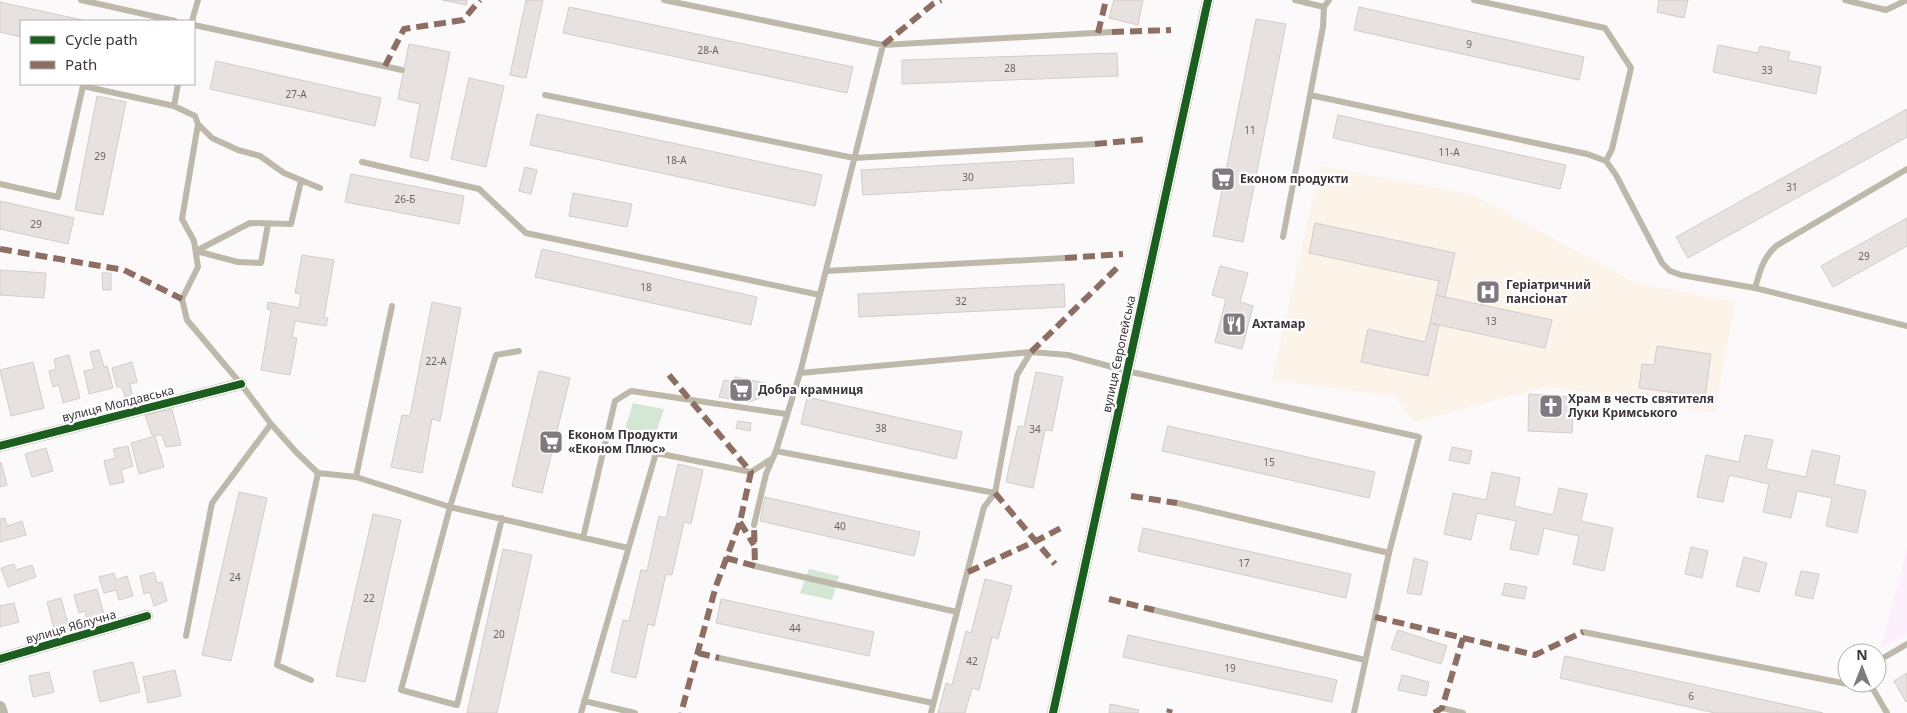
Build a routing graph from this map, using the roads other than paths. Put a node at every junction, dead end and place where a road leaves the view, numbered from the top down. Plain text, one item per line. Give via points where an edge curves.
1 (81, 0) edge
2 (198, 0) edge
3 (664, 0) edge
4 (1208, 0) edge
5 (1295, 0) edge
6 (1329, 0) edge
7 (1474, 0) edge
8 (1845, 0) edge
9 (1907, 0) edge
10 (1324, 7) junction
11 (171, 20) edge
12 (192, 20) edge
13 (195, 26) edge
14 (1112, 32) dead end
15 (883, 45) junction
16 (402, 70) dead end
17 (178, 85) edge
18 (545, 95) dead end
19 (1310, 95) junction
20 (174, 106) junction
21 (198, 124) junction
22 (1095, 144) dead end
23 (854, 158) junction
24 (1606, 161) junction
25 (362, 162) dead end
26 (1907, 169) edge
27 (301, 181) junction
28 (0, 184) edge
29 (320, 188) dead end
30 (268, 224) junction
31 (1283, 237) dead end
32 (196, 251) junction
33 (1066, 258) dead end
34 (826, 271) junction
35 (1755, 288) junction
36 (820, 295) junction
37 (392, 306) dead end
38 (1907, 326) edge
39 (519, 350) dead end
40 (1031, 352) junction
41 (1127, 371) junction
42 (800, 373) junction
43 (241, 384) junction
44 (786, 414) junction
45 (271, 424) junction
46 (0, 446) edge
47 (776, 450) junction
48 (773, 458) junction
49 (318, 473) junction
50 (356, 477) junction
51 (995, 493) junction
52 (1176, 503) dead end
53 (450, 506) junction
54 (502, 518) junction
55 (754, 525) dead end
56 (583, 538) junction
57 (628, 548) junction
58 (1389, 553) junction
59 (755, 566) dead end
60 (1154, 610) dead end
61 (957, 612) junction
62 (147, 616) dead end
63 (1583, 632) dead end
64 (186, 636) dead end
65 (1907, 644) edge
66 (1887, 656) edge
67 (719, 658) dead end
68 (0, 659) edge
69 (1366, 660) junction
70 (1837, 679) edge
71 (311, 680) dead end
72 (1877, 693) edge
73 (584, 700) junction
74 (933, 703) junction
75 (0, 707) edge
76 (1442, 708) dead end
77 (2, 713) edge
78 (581, 713) edge
79 (635, 713) edge
80 (930, 713) edge
81 (1053, 713) edge
82 (1354, 713) edge
83 (1463, 713) edge
84 (1887, 713) edge

1 - 11 lane
2 - 12 lane
3 - 15 lane
4 - 41 street, вулиця Європейська
5 - 10 lane
6 - 10 lane
7 - 24 lane via 1605,28 1630,68 1612,149
8 - 9 lane via 1886,10
10 - 19 lane
13 - 16 lane
14 - 15 lane
15 - 23 lane
17 - 20 lane
18 - 23 lane
19 - 24 lane via 1587,154
19 - 31 lane
20 - 21 lane via 194,116
20 - 28 lane via 83,86 58,197
21 - 27 lane via 212,138 260,156
21 - 32 lane via 182,219 194,240
22 - 23 lane
23 - 34 lane
24 - 35 lane via 1616,174 1662,263 1670,271
25 - 36 lane via 479,189 526,233
26 - 35 lane via 1776,246 1762,264
27 - 29 lane
27 - 30 lane via 290,224
30 - 32 lane via 250,223
30 - 32 lane via 261,263 238,262
32 - 43 lane via 198,267 182,299 187,320
33 - 34 lane
34 - 36 lane
35 - 38 lane
36 - 42 lane
37 - 50 lane
39 - 53 lane via 496,355
40 - 41 lane via 1068,355
40 - 42 lane
40 - 51 lane via 1017,375
41 - 58 lane via 1419,437
41 - 81 street, вулиця Європейська
42 - 44 lane
43 - 45 lane
43 - 46 street, вулиця Молдавська
44 - 47 lane
44 - 56 lane via 631,391 615,401
45 - 49 lane
45 - 64 lane via 212,504
47 - 48 lane
47 - 51 lane
48 - 55 lane
48 - 57 lane via 751,472 656,453
49 - 50 lane
49 - 71 lane via 277,665
50 - 53 lane
51 - 61 lane via 984,506
52 - 58 lane
53 - 54 lane
53 - 54 lane via 401,690 457,705
54 - 56 lane
56 - 57 lane
57 - 73 lane
58 - 69 lane
59 - 61 lane
60 - 69 lane
61 - 74 lane
62 - 68 street, вулиця Яблучна
63 - 70 lane
65 - 66 lane
67 - 74 lane
69 - 82 lane
72 - 84 lane
73 - 78 lane
73 - 79 lane
74 - 80 lane
75 - 77 street
76 - 83 lane

